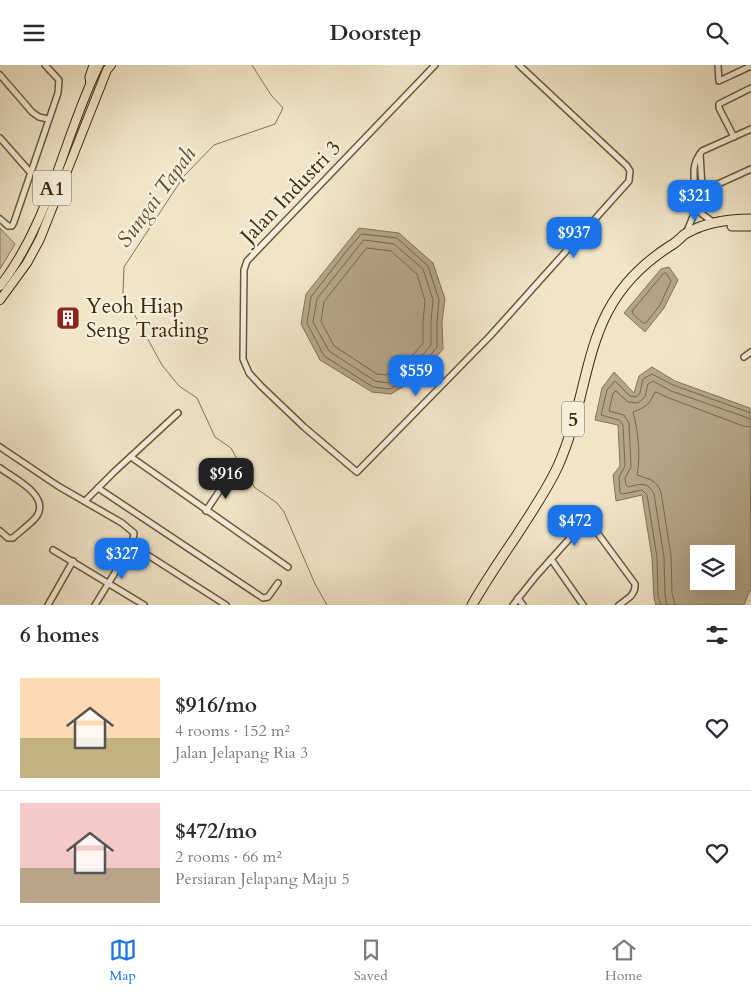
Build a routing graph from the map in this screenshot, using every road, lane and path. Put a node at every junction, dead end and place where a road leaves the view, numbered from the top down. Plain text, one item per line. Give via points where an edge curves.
1 (45, 65) edge
2 (93, 65) edge
3 (98, 65) edge
4 (435, 65) edge
5 (519, 65) edge
6 (718, 65) edge
7 (751, 66) edge
8 (108, 67) edge
9 (0, 75) edge
10 (90, 84) junction
11 (751, 88) edge
12 (48, 119) junction
13 (751, 129) edge
14 (734, 137) junction
15 (0, 138) edge
16 (700, 153) junction
17 (751, 169) edge
18 (30, 172) junction
19 (695, 200) junction
20 (0, 219) edge
21 (751, 219) edge
22 (716, 222) junction
23 (751, 226) edge
24 (680, 239) junction
25 (0, 286) edge
26 (0, 300) edge
27 (751, 352) edge
28 (744, 357) dead end
29 (178, 413) dead end
30 (0, 448) edge
31 (131, 457) junction
32 (0, 468) edge
33 (228, 479) dead end
34 (98, 488) junction
35 (86, 501) junction
36 (206, 511) junction
37 (0, 531) edge
38 (132, 545) junction
39 (53, 550) dead end
40 (551, 559) junction
41 (73, 561) junction
42 (288, 567) dead end
43 (108, 583) junction
44 (278, 583) dead end
45 (518, 598) junction
46 (48, 605) edge
47 (95, 605) edge
48 (144, 605) edge
49 (226, 605) edge
50 (472, 605) edge
51 (513, 605) edge
52 (523, 605) edge
53 (583, 605) edge
54 (619, 605) edge

1 - 12 street via 59,81
2 - 10 street
3 - 10 main road, A1
4 - 5 street, Jalan Industri 3 via 247,261 244,270 243,359 249,373 357,472 490,336 629,181 630,171 626,166
6 - 7 street via 719,81
8 - 10 main road
8 - 26 main road, A1 via 40,239
9 - 12 street via 32,112
10 - 25 main road, A1 via 34,233
11 - 14 street via 720,104
12 - 18 street
13 - 14 street
14 - 16 street
15 - 18 street
16 - 17 street via 702,187 707,189
16 - 19 street via 694,162
18 - 20 street via 12,226
19 - 22 street via 702,214
19 - 24 street via 690,228
21 - 22 highway, 5
22 - 24 highway, 5 via 693,230
23 - 24 highway, 5 via 722,226
24 - 50 highway, 5 via 642,266 612,302 591,351 564,451 551,481
27 - 28 street
29 - 31 street
30 - 35 street
31 - 34 street
31 - 36 street
32 - 37 street via 34,492 39,510 36,517 13,538
33 - 36 street
34 - 35 street
34 - 44 street via 265,598
35 - 38 street via 130,528 134,533
36 - 42 street
38 - 43 street
38 - 49 street
39 - 41 street
40 - 45 street
40 - 53 street
40 - 54 street via 583,526 593,527 635,584 633,595
41 - 43 street
41 - 46 street
43 - 47 street
43 - 48 street
45 - 51 street
45 - 52 street

